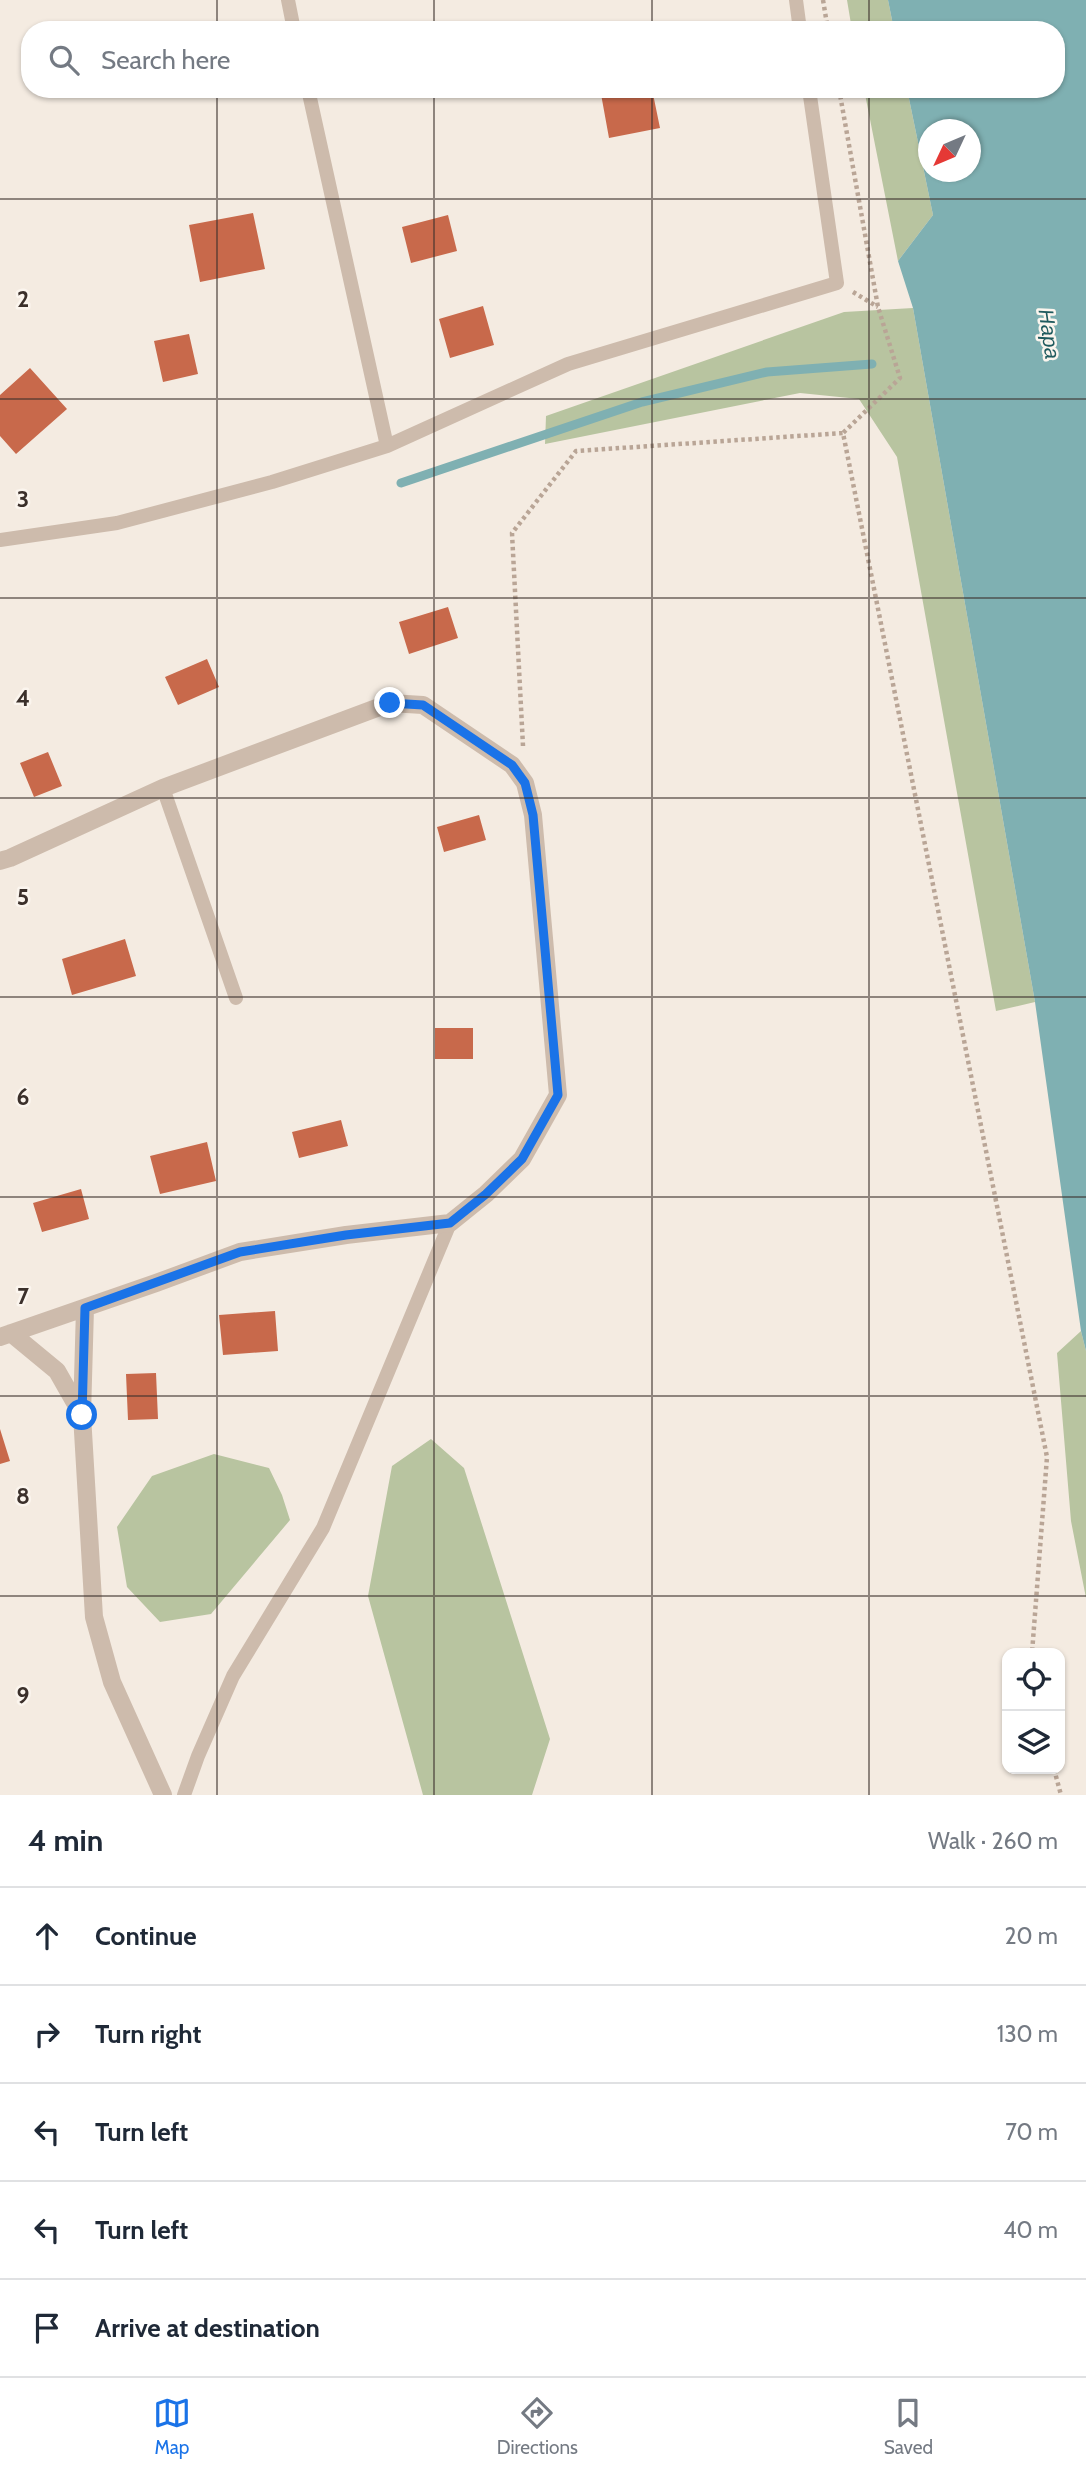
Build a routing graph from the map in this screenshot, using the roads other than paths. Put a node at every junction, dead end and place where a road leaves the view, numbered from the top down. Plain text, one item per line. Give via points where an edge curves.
1 (288, 0) edge
2 (796, 0) edge
3 (292, 21) edge
4 (799, 21) edge
5 (309, 98) edge
6 (810, 98) edge
7 (387, 446) junction
8 (0, 540) edge
9 (163, 788) junction
10 (0, 861) edge
11 (236, 998) dead end
12 (450, 1223) junction
13 (85, 1308) junction
14 (6, 1335) edge
15 (82, 1415) junction
16 (163, 1795) edge
17 (184, 1795) edge

1 - 3 lane
2 - 4 lane
5 - 7 lane
6 - 7 lane via 837,283 568,364
7 - 8 lane via 117,523
9 - 10 street
9 - 11 lane
9 - 12 street via 390,703 423,705 512,765 525,783 533,815 558,1095 522,1159
12 - 13 street via 240,1252
12 - 17 lane via 323,1528 233,1676
13 - 14 street
13 - 15 street
14 - 15 street via 57,1371
15 - 16 street via 94,1617 112,1682

